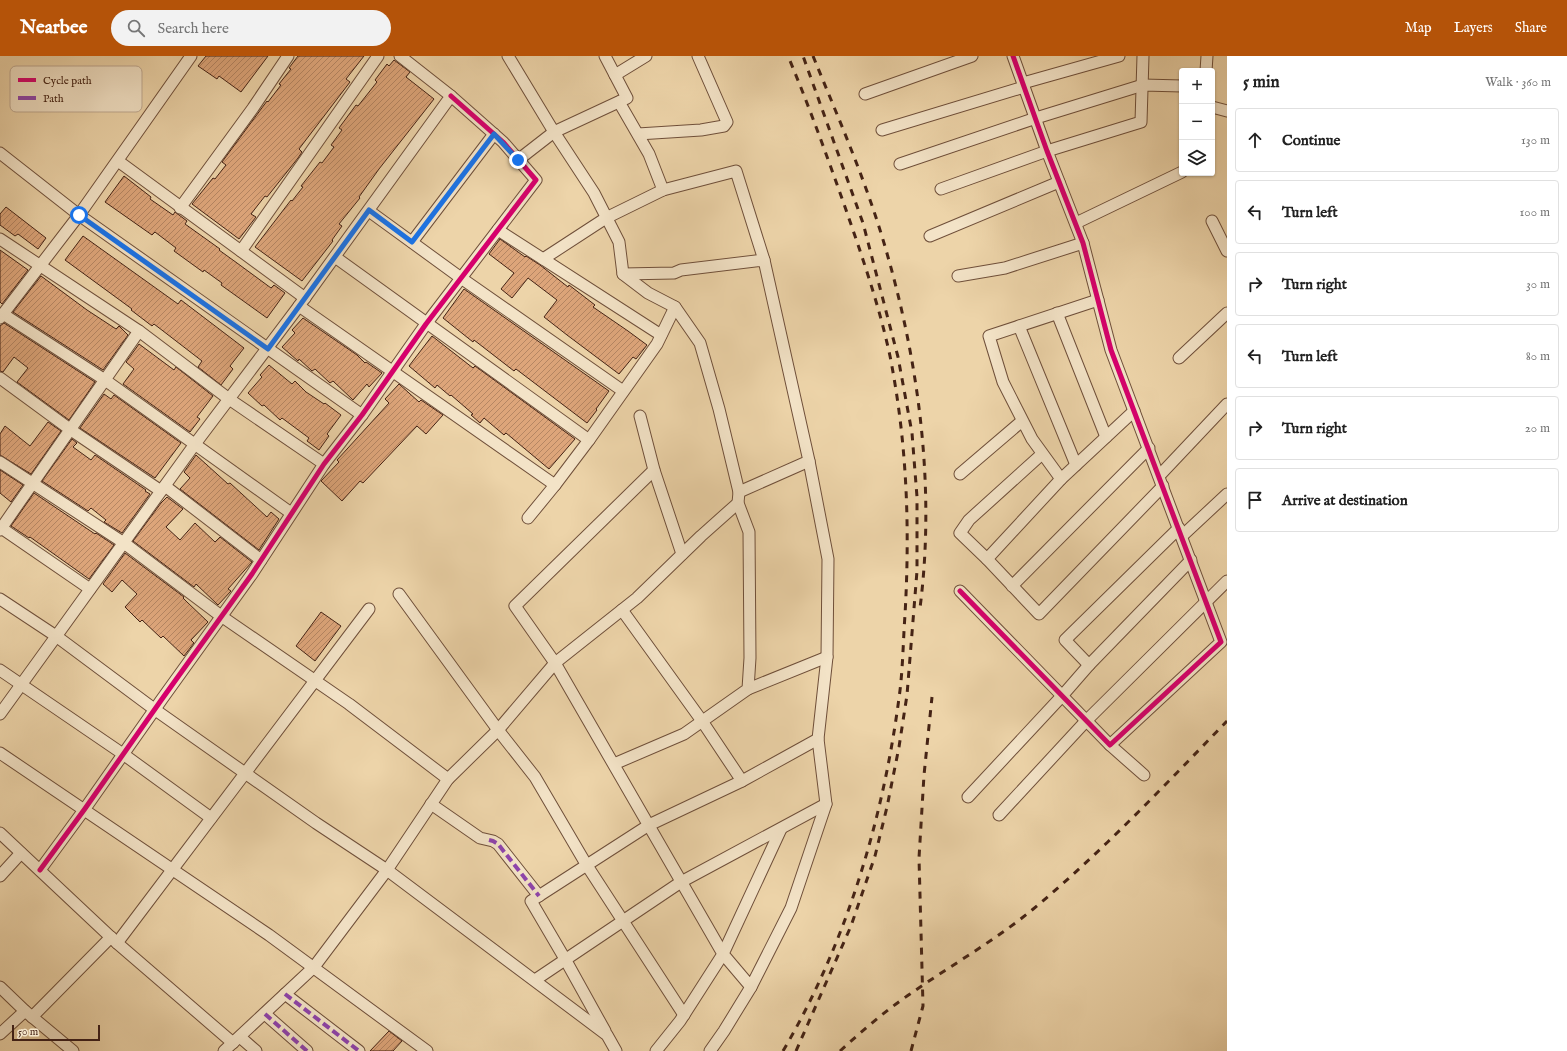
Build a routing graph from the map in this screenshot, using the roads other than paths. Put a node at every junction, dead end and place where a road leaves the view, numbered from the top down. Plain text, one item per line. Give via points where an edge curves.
1 (192, 56) edge
2 (288, 56) edge
3 (378, 56) edge
4 (400, 56) edge
5 (508, 56) edge
6 (605, 56) edge
7 (646, 56) edge
8 (698, 56) edge
9 (972, 56) edge
10 (1013, 56) edge
11 (1119, 56) edge
12 (1143, 56) edge
13 (1207, 56) edge
14 (1206, 68) edge
15 (615, 75) junction
16 (1143, 84) junction
17 (1024, 85) junction
18 (1179, 86) edge
19 (866, 94) dead end
20 (451, 96) junction
21 (619, 102) junction
22 (1215, 108) edge
23 (1227, 112) edge
24 (1036, 118) junction
25 (882, 130) dead end
26 (554, 132) junction
27 (494, 134) junction
28 (638, 134) junction
29 (1047, 151) junction
30 (0, 153) edge
31 (518, 160) junction
32 (118, 161) junction
33 (900, 164) dead end
34 (1179, 173) edge
35 (1059, 182) junction
36 (941, 189) dead end
37 (662, 190) junction
38 (180, 208) junction
39 (369, 210) junction
40 (79, 215) junction
41 (606, 218) junction
42 (1212, 221) dead end
43 (1076, 223) junction
44 (498, 230) junction
45 (930, 236) dead end
46 (0, 239) edge
47 (412, 242) junction
48 (1083, 243) junction
49 (241, 251) junction
50 (1227, 252) edge
51 (335, 257) junction
52 (542, 259) junction
53 (764, 260) junction
54 (40, 265) junction
55 (623, 274) junction
56 (958, 276) dead end
57 (461, 278) junction
58 (1098, 300) junction
59 (302, 302) junction
60 (674, 307) junction
61 (1057, 313) junction
62 (1227, 313) edge
63 (2, 316) edge
64 (426, 324) junction
65 (1019, 326) junction
66 (139, 331) junction
67 (661, 335) junction
68 (268, 349) junction
69 (1179, 358) dead end
70 (392, 372) junction
71 (0, 378) edge
72 (105, 380) junction
73 (623, 391) junction
74 (229, 399) junction
75 (1227, 404) edge
76 (1134, 410) junction
77 (362, 415) junction
78 (640, 416) dead end
79 (1022, 421) junction
80 (71, 430) junction
81 (1106, 437) junction
82 (589, 440) junction
83 (195, 444) junction
84 (1149, 448) junction
85 (1042, 454) junction
86 (809, 461) junction
87 (0, 462) edge
88 (324, 464) junction
89 (1076, 464) junction
90 (654, 470) junction
91 (960, 474) dead end
92 (1061, 478) junction
93 (1161, 481) junction
94 (33, 484) junction
95 (555, 485) junction
96 (163, 488) junction
97 (1227, 494) edge
98 (738, 497) junction
99 (291, 513) junction
100 (528, 518) dead end
101 (1, 528) edge
102 (1180, 532) junction
103 (124, 543) junction
104 (682, 554) junction
105 (986, 559) junction
106 (261, 560) junction
107 (1191, 560) junction
108 (1227, 581) edge
109 (1012, 586) junction
110 (90, 589) junction
111 (960, 590) dead end
112 (399, 594) dead end
113 (0, 599) edge
114 (1206, 600) junction
115 (369, 609) dead end
116 (622, 610) junction
117 (221, 616) junction
118 (56, 636) junction
119 (1224, 645) edge
120 (827, 657) junction
121 (555, 663) junction
122 (1089, 665) junction
123 (0, 670) edge
124 (314, 680) junction
125 (21, 685) junction
126 (748, 689) junction
127 (1062, 696) junction
128 (154, 709) junction
129 (0, 714) edge
130 (1086, 720) junction
131 (702, 721) junction
132 (498, 730) junction
133 (818, 739) junction
134 (1110, 745) junction
135 (0, 753) edge
136 (123, 754) junction
137 (614, 764) junction
138 (244, 773) junction
139 (1144, 776) dead end
140 (448, 779) junction
141 (742, 781) junction
142 (968, 796) dead end
143 (431, 804) junction
144 (826, 804) junction
145 (84, 810) junction
146 (999, 815) dead end
147 (211, 818) junction
148 (648, 825) junction
149 (781, 829) junction
150 (0, 833) edge
151 (21, 853) junction
152 (586, 864) junction
153 (40, 870) junction
154 (173, 870) junction
155 (388, 870) junction
156 (0, 876) edge
157 (681, 882) junction
158 (539, 896) junction
159 (623, 921) junction
160 (114, 940) junction
161 (723, 954) junction
162 (565, 959) junction
163 (314, 967) junction
164 (536, 980) junction
165 (0, 987) edge
166 (751, 987) junction
167 (285, 994) junction
168 (29, 1014) junction
169 (265, 1014) junction
170 (684, 1015) junction
171 (0, 1034) edge
172 (608, 1035) junction
173 (236, 1040) junction
174 (73, 1051) edge
175 (224, 1051) edge
176 (256, 1051) edge
177 (307, 1051) edge
178 (359, 1051) edge
179 (427, 1051) edge
180 (616, 1051) edge
181 (656, 1051) edge
182 (710, 1051) edge

1 - 32 street
2 - 38 street
3 - 49 street
4 - 20 street
5 - 26 street
6 - 15 street
7 - 15 street
8 - 28 street via 727,122 724,126
9 - 19 street
10 - 17 street
11 - 17 street
12 - 16 street
13 - 14 street
15 - 21 street via 627,98
16 - 18 street
16 - 24 street
16 - 29 street via 1141,122
17 - 24 street
17 - 25 street
20 - 27 street
20 - 39 street
21 - 26 street
21 - 28 street
22 - 23 street
24 - 29 street
24 - 33 street
26 - 31 street
26 - 41 street via 594,193
27 - 31 street
27 - 47 street
28 - 37 street via 649,154
29 - 35 street
29 - 36 street
30 - 40 street
31 - 44 street via 536,180
32 - 38 street
32 - 40 street
34 - 43 street
35 - 43 street
35 - 45 street
37 - 41 street
37 - 53 street via 736,171
38 - 49 street
39 - 47 street
39 - 51 street
40 - 54 street
40 - 68 street
41 - 52 street
41 - 55 street via 619,242
42 - 50 street
43 - 48 street
44 - 52 street
44 - 57 street
46 - 54 street
47 - 57 street
48 - 56 street via 1005,268
48 - 58 street
49 - 59 street
51 - 59 street
51 - 64 street
52 - 67 street
53 - 55 street via 674,273
53 - 86 street
54 - 63 street
54 - 66 street
55 - 60 street via 648,293
57 - 64 street
57 - 73 street
58 - 61 street
58 - 76 street via 1111,350
59 - 68 street
59 - 70 street
60 - 67 street
60 - 98 street via 700,343 719,409
61 - 65 street
61 - 81 street
62 - 69 street
63 - 72 street
64 - 70 street
64 - 82 street
65 - 79 street via 989,336 1003,382
65 - 89 street
66 - 72 street
66 - 74 street
67 - 73 street
68 - 74 street
68 - 77 street
70 - 77 street
70 - 95 street
71 - 80 street
72 - 80 street
72 - 83 street
73 - 82 street
74 - 83 street
74 - 88 street
75 - 93 street
76 - 81 street
76 - 84 street
77 - 88 street
78 - 90 street
79 - 85 street
79 - 91 street
80 - 94 street
80 - 96 street
81 - 89 street
82 - 95 street
83 - 96 street
83 - 99 street
84 - 93 street
84 - 109 street
85 - 92 street
85 - 105 street via 969,520 960,532
86 - 98 street
86 - 120 street via 828,559
87 - 94 street
88 - 99 street
89 - 92 street
90 - 104 street
90 - 121 street via 515,606
92 - 105 street
93 - 102 street
93 - 109 street via 1039,614
94 - 101 street
94 - 103 street
95 - 100 street
96 - 103 street
96 - 106 street
97 - 102 street
98 - 104 street
98 - 126 street via 748,532
99 - 106 street
101 - 110 street
102 - 107 street
102 - 122 street via 1065,640
103 - 110 street
103 - 117 street
104 - 116 street
105 - 109 street
106 - 117 street
107 - 114 street
107 - 122 street
108 - 114 street
110 - 118 street
111 - 127 street
112 - 132 street
113 - 118 street
114 - 119 street
114 - 130 street
115 - 124 street
116 - 121 street
116 - 131 street
117 - 124 street
117 - 128 street
118 - 125 street
118 - 128 street
119 - 134 street
120 - 126 street
120 - 133 street
121 - 132 street
121 - 137 street
122 - 127 street
123 - 125 street
124 - 138 street
124 - 140 street
125 - 129 street
125 - 136 street
126 - 131 street
127 - 130 street
127 - 142 street
128 - 136 street
128 - 138 street
130 - 134 street
130 - 146 street
131 - 137 street via 684,734
131 - 141 street
132 - 140 street
132 - 152 street via 535,777
133 - 141 street
133 - 144 street
134 - 139 street
135 - 145 street
136 - 145 street
136 - 147 street
137 - 148 street
138 - 147 street
138 - 155 street
140 - 143 street
141 - 148 street
143 - 155 street
143 - 158 street via 480,838 498,844
144 - 149 street
144 - 166 street via 791,908
145 - 153 street
145 - 154 street
147 - 154 street
148 - 152 street
148 - 157 street
149 - 157 street
149 - 161 street
150 - 151 street
151 - 153 street
151 - 156 street
152 - 158 street
152 - 159 street
153 - 160 street
154 - 160 street
154 - 163 street
155 - 163 street
155 - 164 street
157 - 159 street
157 - 161 street
158 - 162 street via 531,901
159 - 162 street
159 - 170 street
160 - 168 street
160 - 173 street
161 - 166 street
161 - 170 street
162 - 164 street
162 - 172 street
163 - 167 street
163 - 179 street
164 - 172 street
165 - 168 street
166 - 182 street
167 - 169 street
167 - 178 street
168 - 171 street
168 - 174 street
169 - 173 street
169 - 177 street
170 - 181 street
172 - 180 street
173 - 175 street
173 - 176 street

